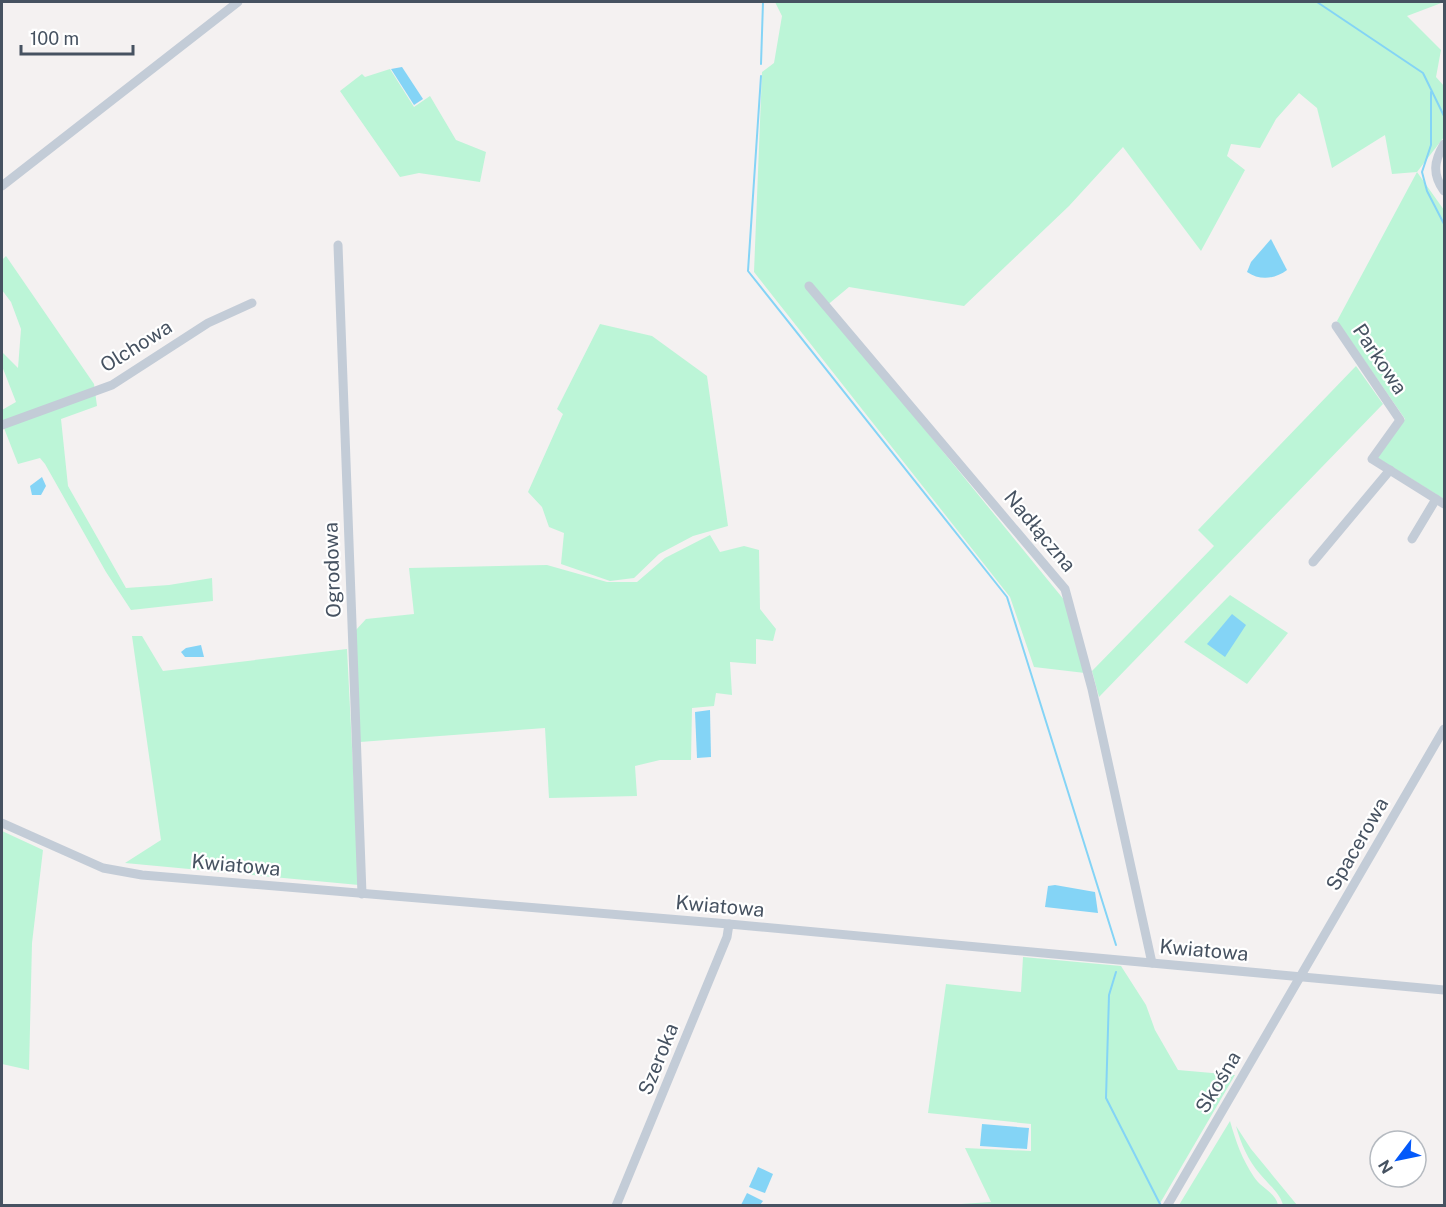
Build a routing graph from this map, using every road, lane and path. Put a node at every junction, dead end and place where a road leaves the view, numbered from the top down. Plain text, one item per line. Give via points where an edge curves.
1 (238, 2) edge
2 (1444, 144) edge
3 (2, 186) edge
4 (1444, 190) edge
5 (338, 245) dead end
6 (809, 286) dead end
7 (252, 303) dead end
8 (1336, 326) dead end
9 (2, 424) edge
10 (1390, 470) junction
11 (1441, 502) edge
12 (1412, 539) dead end
13 (1313, 562) dead end
14 (1444, 729) edge
15 (2, 823) edge
16 (362, 894) junction
17 (729, 924) junction
18 (1152, 963) junction
19 (1299, 977) junction
20 (1444, 990) edge
21 (616, 1206) edge
22 (1167, 1206) edge

1 - 3 street
2 - 4 street via 1435,170
5 - 16 street, Ogrodowa
6 - 18 street, Nadłączna via 1065,589 1092,689
7 - 9 street, Olchowa via 208,323 112,385
8 - 10 street, Parkowa via 1400,420 1372,459
10 - 11 street, Parkowa
10 - 13 street
11 - 12 street
14 - 19 street, Spacerowa
15 - 16 street, Kwiatowa via 120,872
16 - 17 street, Kwiatowa
17 - 18 street, Kwiatowa
17 - 21 street, Szeroka
18 - 19 street, Kwiatowa
19 - 20 street, Kwiatowa
19 - 22 street, Skośna via 1283,1012

